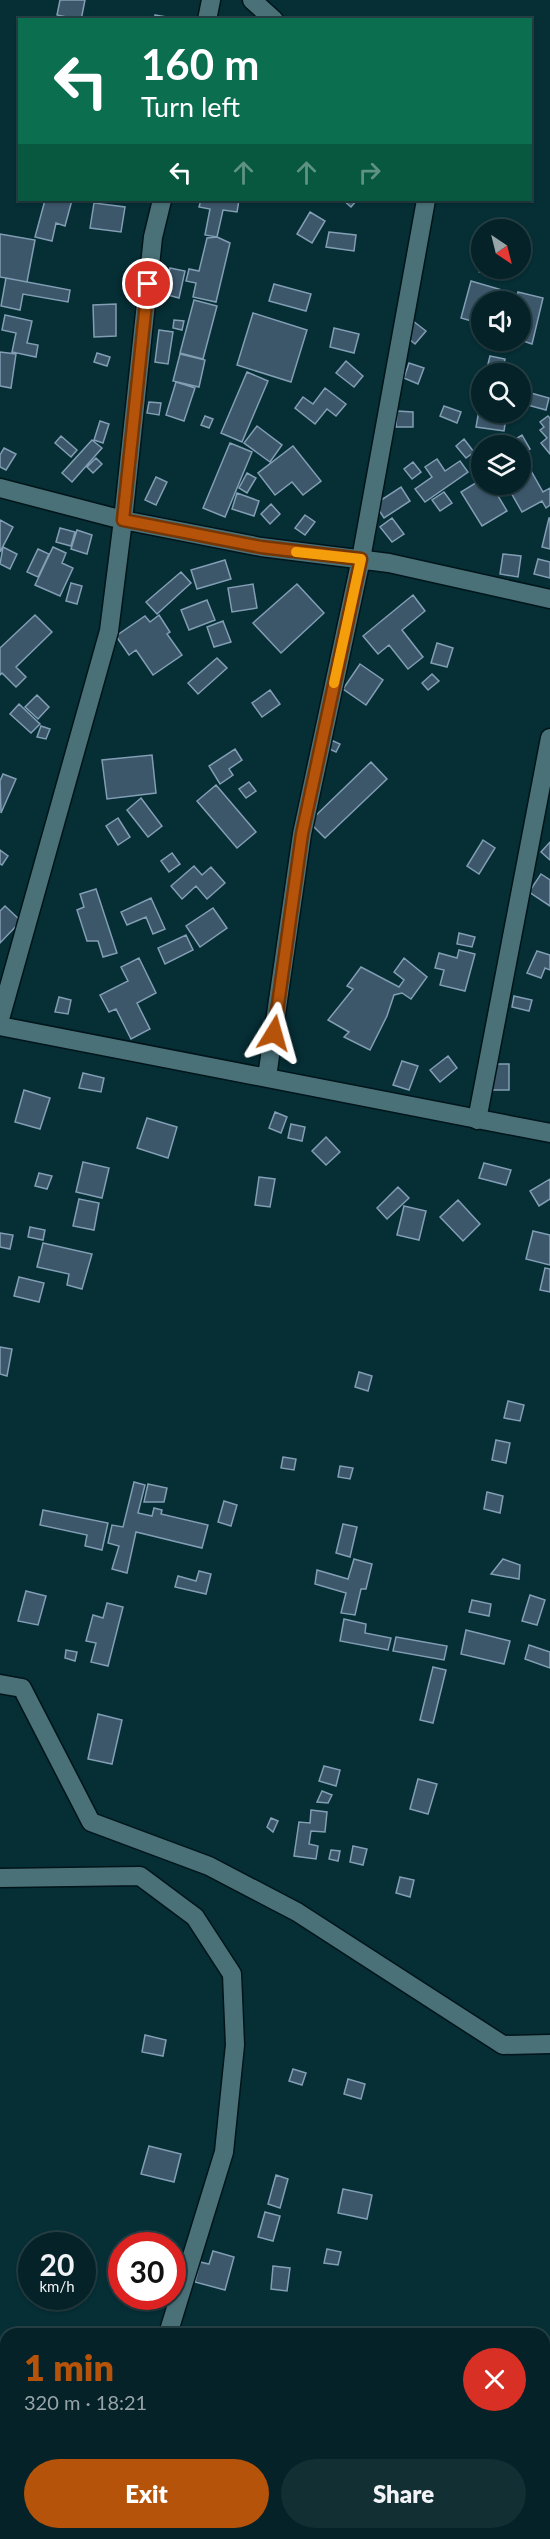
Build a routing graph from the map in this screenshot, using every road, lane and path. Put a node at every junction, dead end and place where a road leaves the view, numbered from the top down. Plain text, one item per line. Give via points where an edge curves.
1 (211, 0) edge
2 (252, 0) edge
3 (207, 18) edge
4 (272, 18) edge
5 (162, 201) edge
6 (426, 201) edge
7 (0, 488) edge
8 (123, 520) junction
9 (361, 559) junction
10 (550, 599) edge
11 (550, 738) edge
12 (0, 1019) edge
13 (0, 1026) edge
14 (267, 1077) junction
15 (477, 1120) junction
16 (550, 1133) edge
17 (0, 1684) edge
18 (0, 1878) edge
19 (550, 2044) edge
20 (170, 2328) edge

1 - 3 street
2 - 4 street
5 - 8 street via 153,237
6 - 9 street
7 - 8 street
8 - 9 street via 261,547
8 - 12 street via 109,631
9 - 10 street
9 - 14 street via 302,834
11 - 15 street
13 - 14 street
14 - 15 street
15 - 16 street
17 - 19 street via 22,1688 91,1822 209,1866 297,1911 503,2045
18 - 20 street via 140,1876 195,1917 232,1974 235,2045 224,2152

